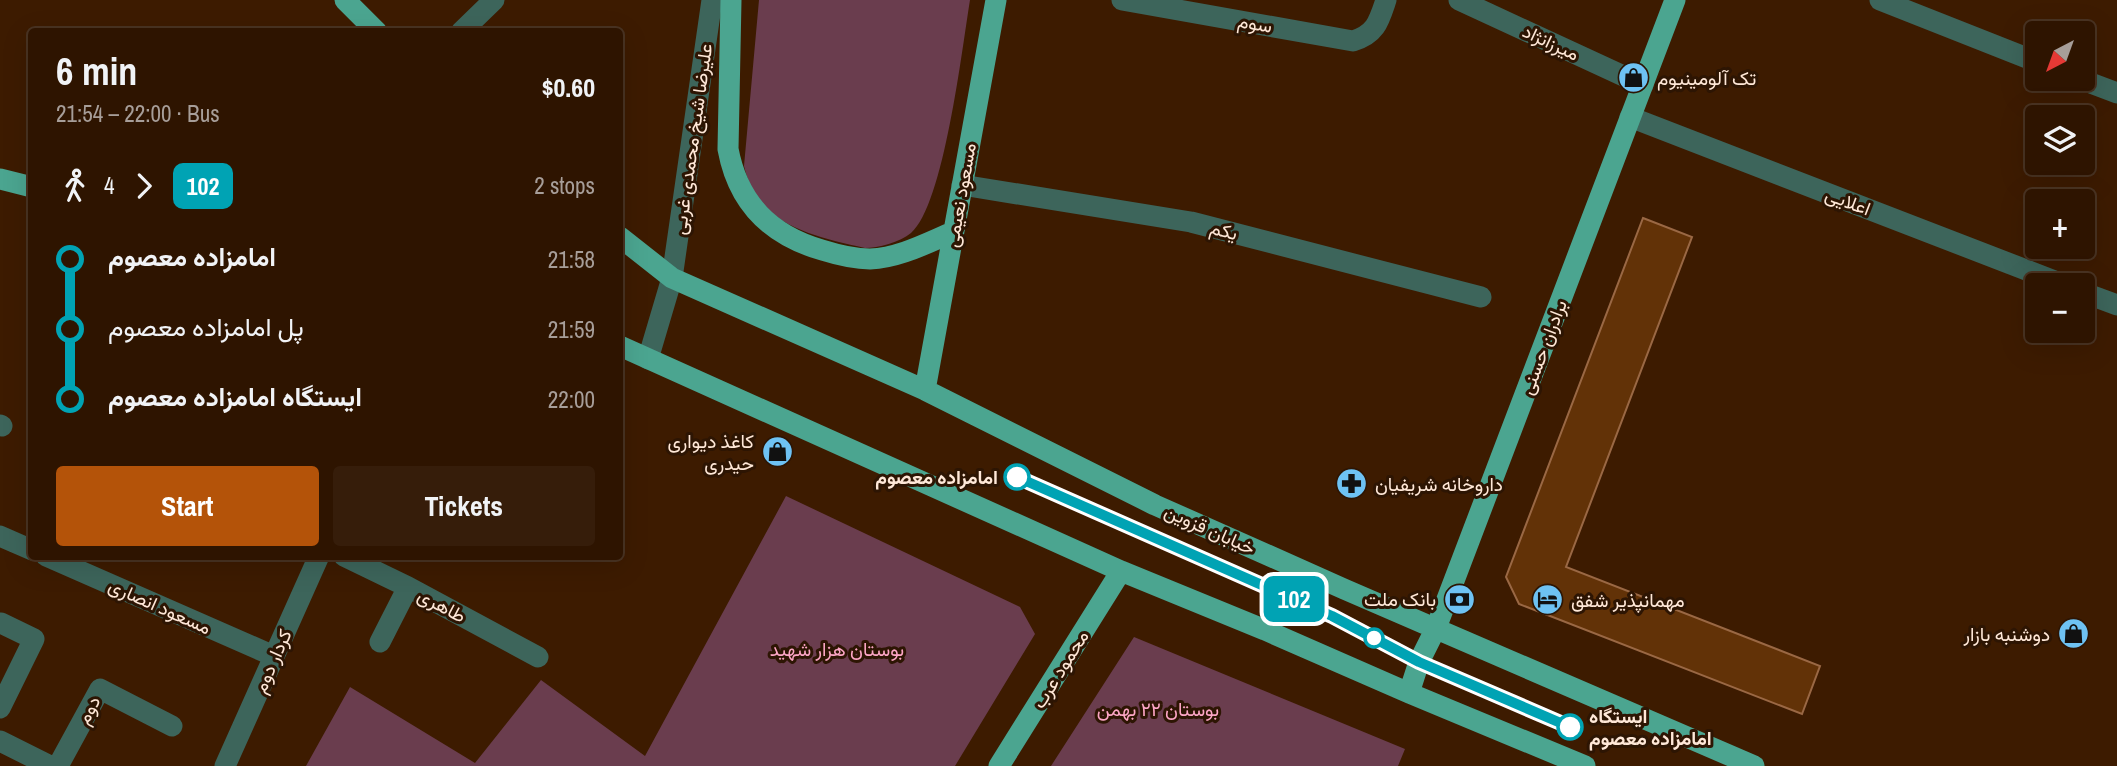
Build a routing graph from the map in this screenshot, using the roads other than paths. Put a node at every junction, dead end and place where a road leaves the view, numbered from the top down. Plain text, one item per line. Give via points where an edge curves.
1 (345, 0) edge
2 (494, 0) edge
3 (712, 0) edge
4 (731, 0) edge
5 (996, 0) edge
6 (1122, 0) edge
7 (1459, 0) edge
8 (1675, 0) edge
9 (1880, 0) edge
10 (1383, 10) edge
11 (373, 28) edge
12 (465, 28) edge
13 (2025, 57) edge
14 (1643, 85) junction
15 (2095, 85) edge
16 (2117, 93) edge
17 (1630, 117) junction
18 (1, 183) edge
19 (962, 185) junction
20 (28, 186) edge
21 (953, 232) junction
22 (623, 239) edge
23 (2034, 273) edge
24 (672, 278) junction
25 (1481, 297) dead end
26 (2095, 297) edge
27 (2117, 305) edge
28 (623, 347) edge
29 (648, 359) junction
30 (925, 390) junction
31 (0, 536) edge
32 (28, 548) edge
33 (55, 560) edge
34 (317, 560) edge
35 (352, 560) edge
36 (1121, 572) junction
37 (408, 587) junction
38 (1, 624) edge
39 (1436, 628) junction
40 (380, 642) dead end
41 (274, 656) junction
42 (538, 657) dead end
43 (1409, 694) junction
44 (0, 708) edge
45 (172, 726) dead end
46 (0, 741) edge
47 (50, 766) edge
48 (58, 766) edge
49 (225, 766) edge
50 (999, 766) edge
51 (1585, 766) edge
52 (1754, 766) edge

1 - 11 main road
2 - 12 street
3 - 24 street, علیرضا شیخ محمدی غربی
4 - 21 main road via 728,149 733,172 751,206 776,231 843,256 871,259 898,254
5 - 19 main road, مسعود نعیمی
6 - 10 street, سوم via 1353,41 1371,32
7 - 14 street, ميرزانژاد
8 - 14 main road, برادران حسنی
9 - 13 street
14 - 17 main road, برادران حسنی
15 - 16 street
17 - 23 street, اعلایی
17 - 39 main road, برادران حسنی
18 - 20 main road
19 - 21 main road, مسعود نعیمی
19 - 25 street, یکم via 1191,222
21 - 30 main road, مسعود نعیمی
22 - 24 main road, خیابان قزوین
24 - 29 street, علیرضا شیخ محمدی غربی
24 - 30 main road, خیابان قزوین
26 - 27 street
28 - 29 main road
29 - 36 main road
30 - 39 main road, خیابان قزوین via 1155,505
31 - 32 street
33 - 41 street, مسعود انصاری
34 - 41 street, کردار دوم
35 - 37 street, طاهری
36 - 43 main road via 1265,629
36 - 50 main road, محمود عرب
37 - 40 street
37 - 42 street, طاهری
38 - 44 street via 34,639
39 - 43 main road, برادران حسنی
39 - 52 main road, خیابان قزوین
41 - 49 street, کردار دوم
43 - 51 main road
45 - 48 street, دوم via 100,689
46 - 47 street

